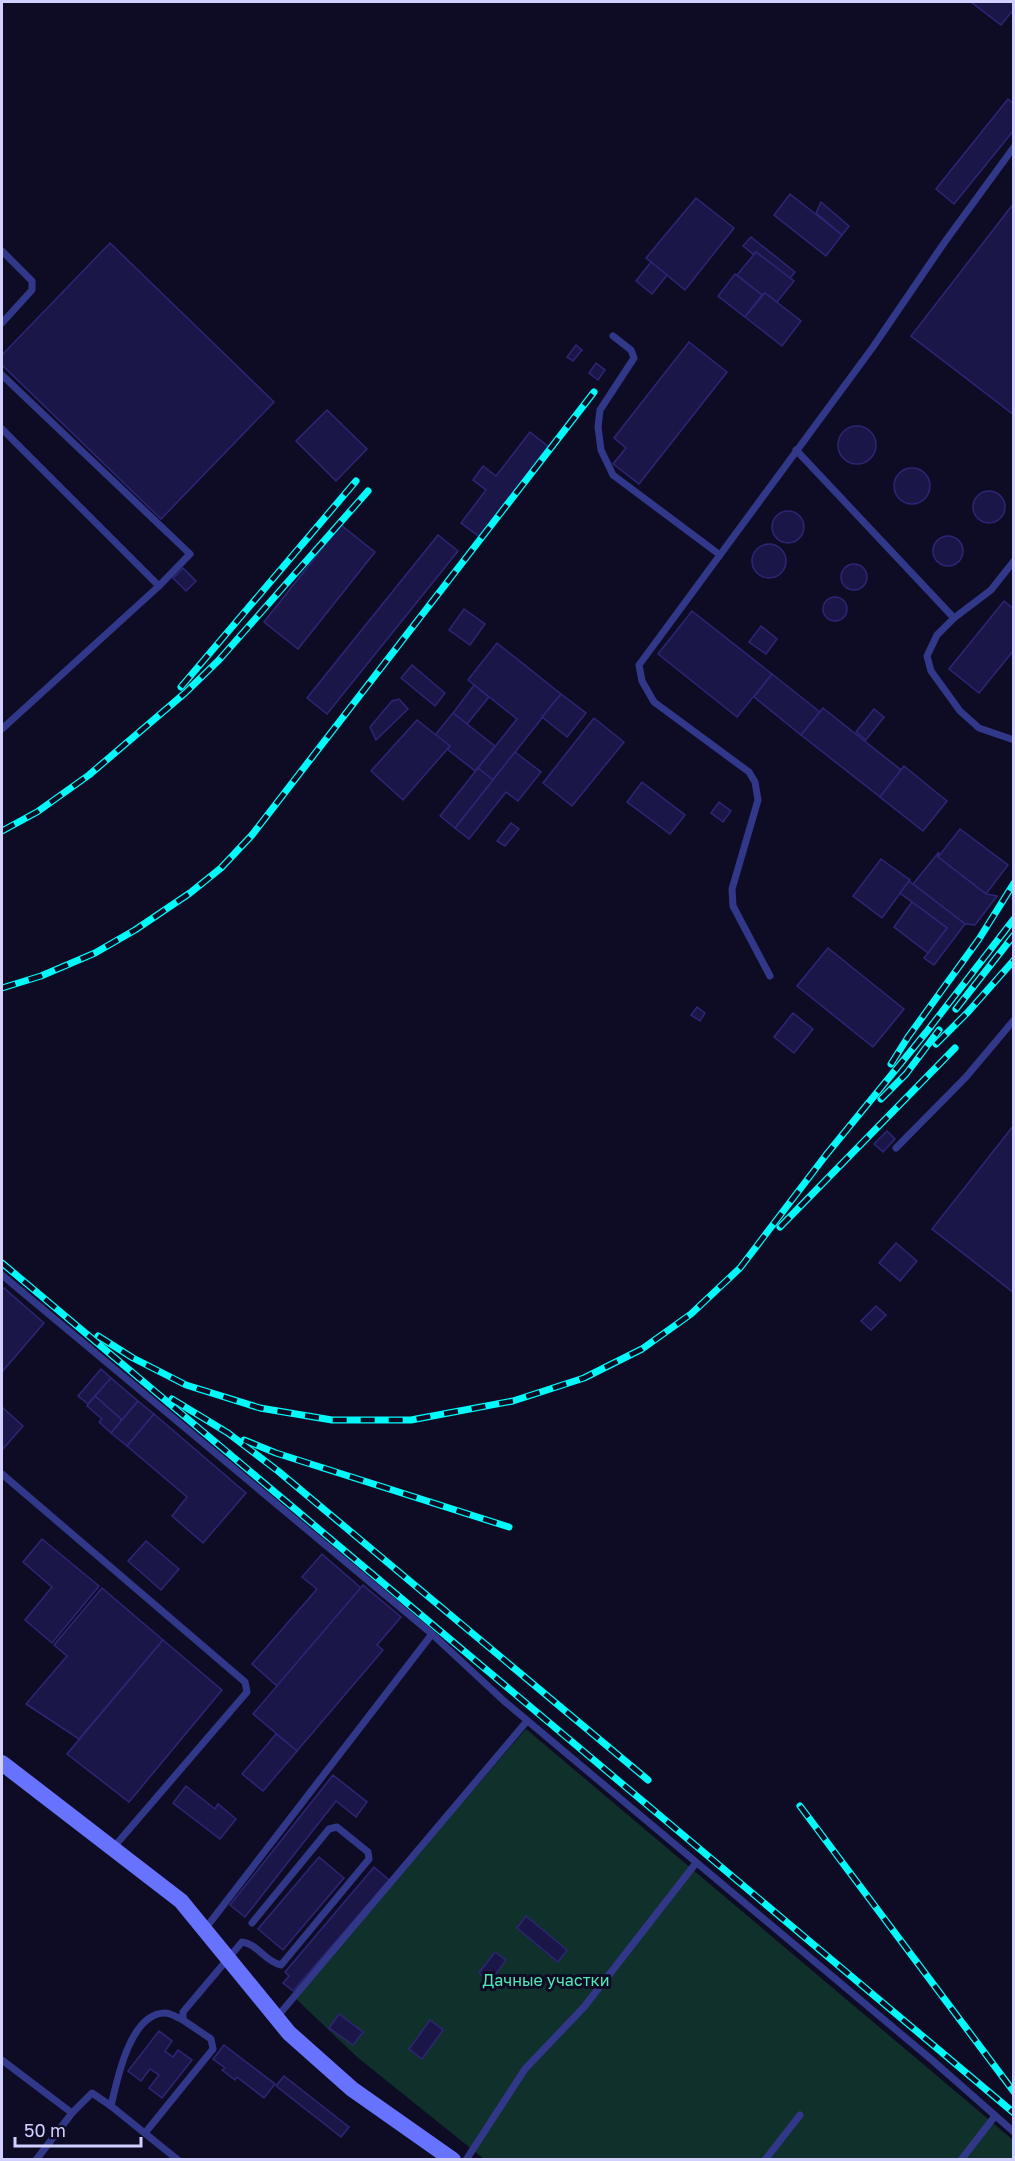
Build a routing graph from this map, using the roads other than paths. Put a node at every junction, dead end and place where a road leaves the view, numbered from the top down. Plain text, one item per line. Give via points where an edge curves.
1 (1014, 147) edge
2 (2, 251) edge
3 (2, 323) edge
4 (614, 336) dead end
5 (2, 375) edge
6 (2, 429) edge
7 (796, 450) junction
8 (720, 555) junction
9 (1014, 561) edge
10 (159, 586) junction
11 (954, 618) junction
12 (2, 729) edge
13 (1014, 740) edge
14 (770, 976) dead end
15 (1014, 1020) edge
16 (896, 1148) dead end
17 (2, 1275) edge
18 (2, 1474) edge
19 (432, 1634) junction
20 (527, 1721) junction
21 (2, 1762) edge
22 (113, 1848) junction
23 (696, 1863) junction
24 (252, 1923) dead end
25 (205, 1929) junction
26 (228, 1958) junction
27 (277, 2017) junction
28 (183, 2020) junction
29 (2, 2060) edge
30 (111, 2106) junction
31 (72, 2113) junction
32 (800, 2115) dead end
33 (995, 2116) junction
34 (1014, 2132) edge
35 (145, 2133) junction
36 (36, 2160) edge
37 (178, 2160) edge
38 (453, 2160) edge
39 (466, 2160) edge
40 (765, 2160) edge
41 (961, 2160) edge

1 - 7 lane
2 - 3 lane via 32,280 32,290
4 - 8 lane via 631,350 634,358 600,410 601,450 613,475
5 - 10 lane via 190,554
6 - 10 lane
7 - 8 lane
7 - 11 lane
8 - 14 lane via 639,665 642,681 654,702 749,772 755,782 758,800 732,890 734,906
9 - 11 lane via 991,590
10 - 12 lane
11 - 13 lane via 937,635 927,656 931,671 960,711 979,728
15 - 16 lane via 966,1077
17 - 19 lane
18 - 22 lane via 245,1682 247,1692
19 - 20 lane
19 - 25 lane
20 - 23 lane
20 - 27 lane
21 - 22 main road
22 - 25 main road via 181,1901
23 - 33 lane
23 - 39 lane via 584,2007 525,2069
24 - 26 lane via 329,1829 337,1827 368,1852 369,1859 281,1965 271,1962 250,1943 242,1942
25 - 26 main road
26 - 27 main road
26 - 28 lane via 183,2012
27 - 38 main road via 289,2033 352,2089
28 - 30 lane via 166,2013 141,2025 126,2051
28 - 35 lane via 211,2039 213,2049
29 - 31 lane
30 - 31 lane via 92,2093
30 - 35 lane
31 - 36 lane
32 - 40 lane
33 - 34 lane
33 - 41 lane
35 - 37 lane

